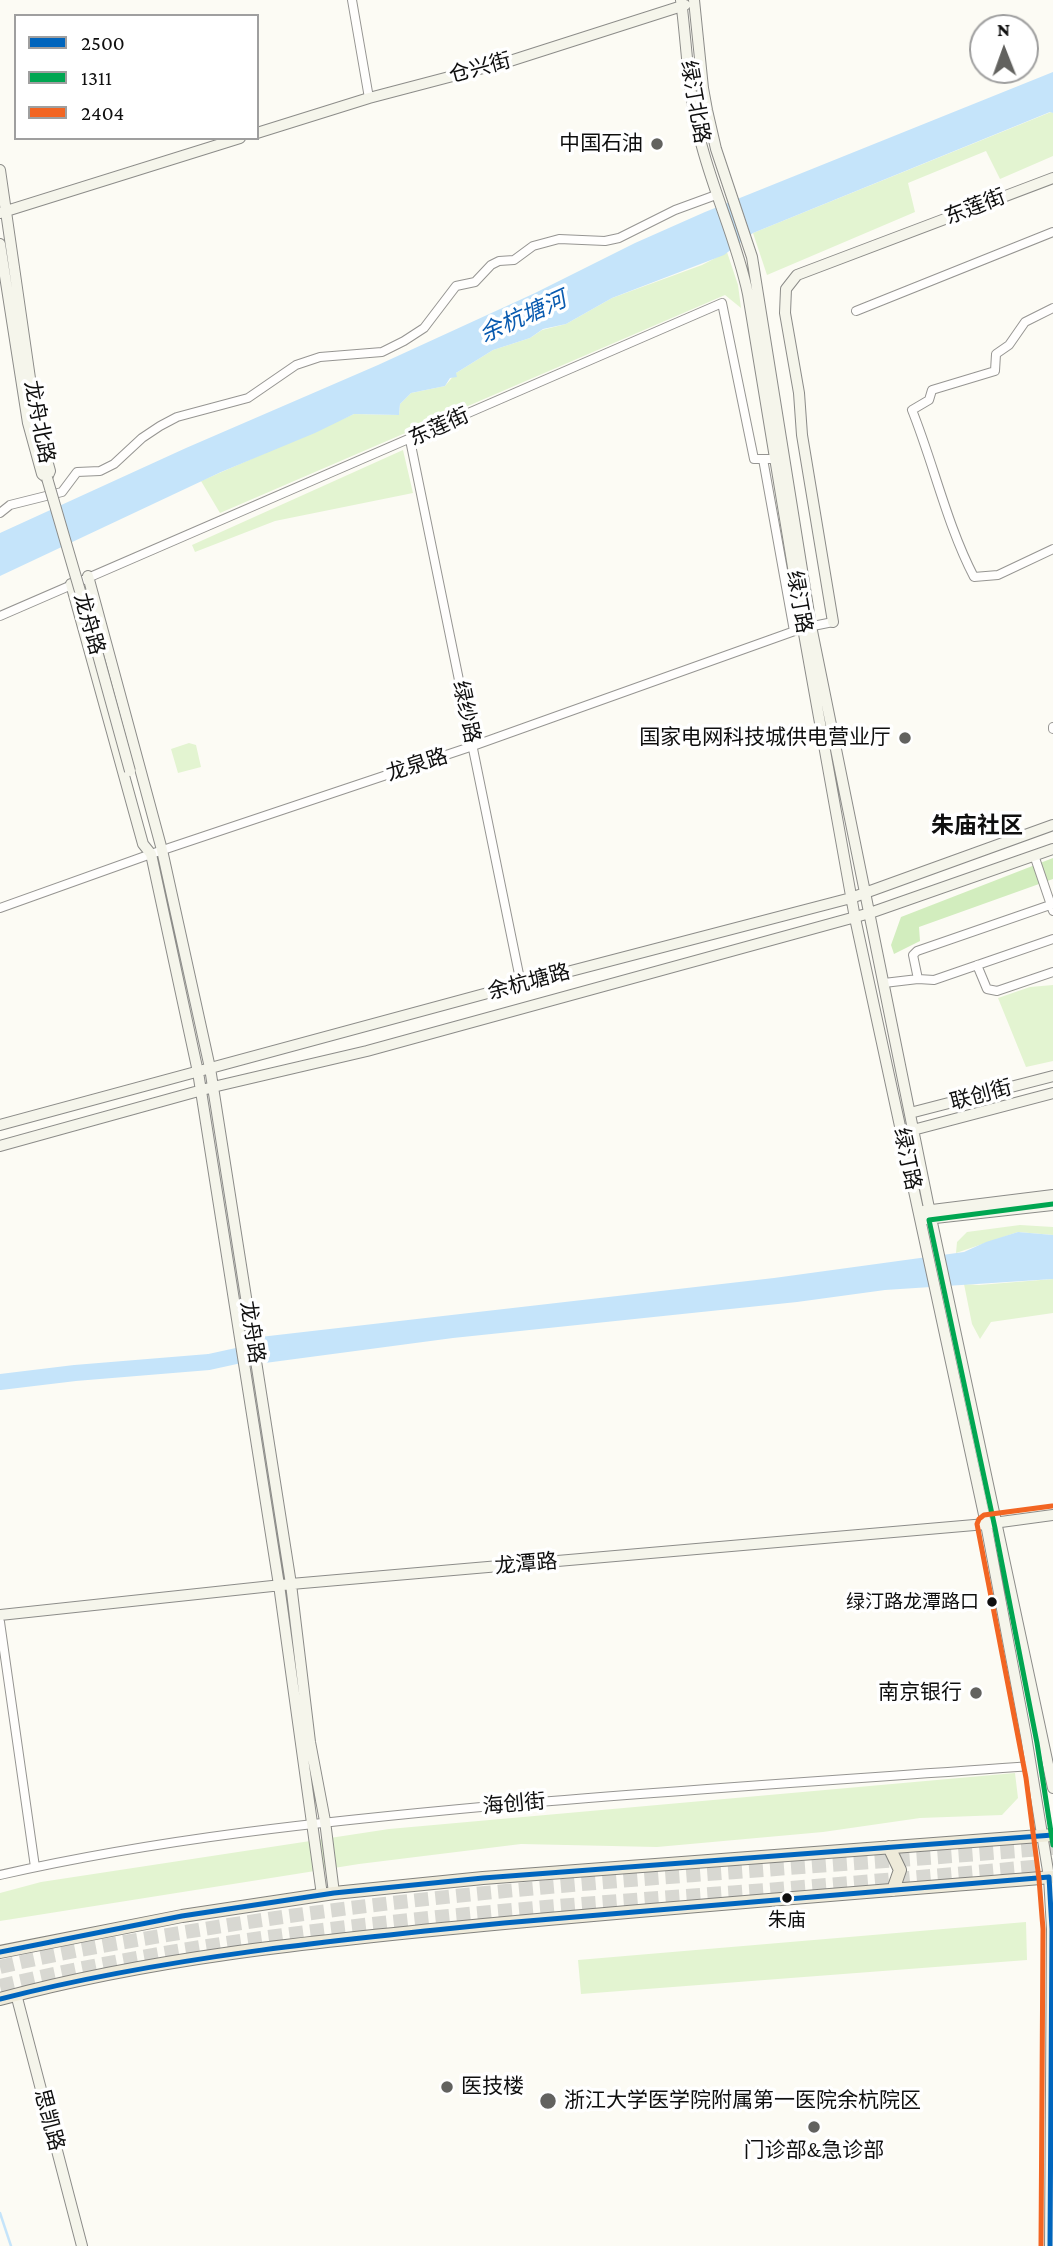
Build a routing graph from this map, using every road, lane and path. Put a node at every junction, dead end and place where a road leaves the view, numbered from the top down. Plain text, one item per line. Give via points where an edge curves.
1 (352, 0) edge
2 (697, 1) edge
3 (681, 3) edge
4 (369, 98) junction
5 (259, 132) edge
6 (234, 140) edge
7 (0, 170) edge
8 (1053, 178) edge
9 (732, 196) joint
10 (717, 199) junction
11 (3, 213) edge
12 (1053, 232) edge
13 (0, 244) edge
14 (1053, 308) edge
15 (856, 311) dead end
16 (410, 440) junction
17 (769, 459) junction
18 (47, 478) junction
19 (0, 513) edge
20 (1053, 549) edge
21 (88, 576) junction
22 (71, 584) junction
23 (0, 616) edge
24 (833, 622) joint
25 (803, 628) junction
26 (473, 746) junction
27 (130, 771) junction
28 (141, 777) junction
29 (127, 789) junction
30 (1053, 825) edge
31 (1053, 849) edge
32 (157, 852) junction
33 (1034, 855) junction
34 (866, 893) junction
35 (851, 898) junction
36 (1052, 906) edge
37 (0, 908) edge
38 (870, 914) junction
39 (855, 918) junction
40 (1053, 939) edge
41 (977, 965) junction
42 (1053, 972) edge
43 (918, 978) junction
44 (884, 983) junction
45 (521, 984) junction
46 (210, 1068) junction
47 (198, 1072) junction
48 (1053, 1076) edge
49 (212, 1087) junction
50 (201, 1090) junction
51 (1053, 1093) edge
52 (910, 1113) junction
53 (0, 1125) edge
54 (913, 1130) junction
55 (0, 1146) edge
56 (1053, 1195) edge
57 (1053, 1205) edge
58 (925, 1215) junction
59 (941, 1290) junction
60 (1053, 1515) edge
61 (991, 1523) junction
62 (285, 1585) junction
63 (0, 1615) edge
64 (0, 1622) edge
65 (1031, 1766) junction
66 (1053, 1788) edge
67 (319, 1822) junction
68 (1048, 1835) edge
69 (889, 1847) junction
70 (35, 1867) junction
71 (0, 1875) edge
72 (1051, 1877) edge
73 (893, 1890) junction
74 (328, 1894) junction
75 (0, 1952) edge
76 (16, 1994) junction
77 (0, 1999) edge
78 (82, 2246) edge
79 (1050, 2246) edge

1 - 4 street
2 - 3 street, 仓兴街
2 - 9 street, 绿汀北路 via 702,88
3 - 4 street, 仓兴街 via 510,61
3 - 10 street, 绿汀北路 via 694,116
4 - 5 street, 仓兴街
6 - 11 street
7 - 11 street, 龙舟北路
8 - 24 street, 东莲街 via 797,275 786,289 785,313 802,435
9 - 25 street, 绿汀路 via 752,257
10 - 17 street, 绿汀路 via 741,263
10 - 19 street via 675,210 619,238 559,239 533,246 514,260 491,265 475,282 456,286 424,328 404,341 382,352 331,355 296,365 248,398 160,426 114,464 100,471 77,472 62,492 10,505
11 - 18 street, 龙舟北路 via 36,420 50,471
12 - 15 street
13 - 18 street, 龙舟北路 via 27,423
14 - 20 street via 1025,322 1009,345 996,354 995,371 932,390 929,400 912,410 974,577 998,575
16 - 17 street, 东莲街 via 722,303 754,459
16 - 21 street, 东莲街
16 - 26 street, 绿纱路
17 - 25 street, 绿汀路
18 - 27 street, 龙舟路, bridge
21 - 22 street, 东莲街
21 - 28 street, 龙舟路
22 - 23 street, 东莲街
22 - 29 street, 龙舟路
24 - 25 street, 龙泉路
25 - 26 street, 龙泉路
25 - 34 street, 绿汀路
25 - 35 street, 绿汀路
26 - 32 street, 龙泉路
26 - 45 street, 绿纱路
27 - 28 street
27 - 29 street, 龙舟路
28 - 32 street, 龙舟路
29 - 32 street, 龙舟路 via 143,844
30 - 34 street, 余杭塘路
31 - 33 street, 余杭塘路
32 - 37 street, 龙泉路
32 - 46 street, 龙舟路
32 - 47 street, 龙舟路
33 - 36 street
33 - 38 street, 余杭塘路
34 - 35 street, 余杭塘路
34 - 38 street, 绿汀路
35 - 39 street, 绿汀路
35 - 45 street, 余杭塘路
36 - 43 street via 917,951 913,955
38 - 39 street, 余杭塘路
38 - 44 street, 绿汀路
39 - 49 street, 余杭塘路 via 367,1051
39 - 58 street, 绿汀路
40 - 41 street
41 - 42 street via 987,989 997,991
41 - 43 street via 934,980
43 - 44 street
44 - 52 street, 绿汀路
45 - 46 street, 余杭塘路
46 - 47 street, 余杭塘路
46 - 49 street, 龙舟路
47 - 50 street, 龙舟路
47 - 53 street, 余杭塘路
48 - 52 street, 联创街
49 - 50 street, 余杭塘路
49 - 62 street, 龙舟路 via 251,1325
50 - 55 street, 余杭塘路
50 - 62 street, 龙舟路
51 - 54 street, 联创街
52 - 54 street, 绿汀路
54 - 58 street, 绿汀路
56 - 58 street
57 - 58 street
58 - 59 street, 绿汀路 via 927,1252
58 - 59 street, 绿汀路 via 939,1250
59 - 61 street, 绿汀路
60 - 61 street, 龙潭路
61 - 62 street, 龙潭路
61 - 65 street, 绿汀路
61 - 66 street, 绿汀路
62 - 63 street, 龙潭路
62 - 67 street, 龙舟路
64 - 70 street
65 - 67 street, 海创街
65 - 68 street, 绿汀路
67 - 70 street, 海创街
67 - 74 street, 龙舟路
68 - 69 main road
68 - 72 street, 绿汀路
69 - 73 main road via 900,1870
69 - 74 main road
70 - 71 street, 海创街
72 - 73 main road
72 - 79 street, 绿汀路
73 - 76 main road via 332,1940 124,1970
74 - 75 main road via 183,1916
76 - 77 main road
76 - 78 street, 思凯路

